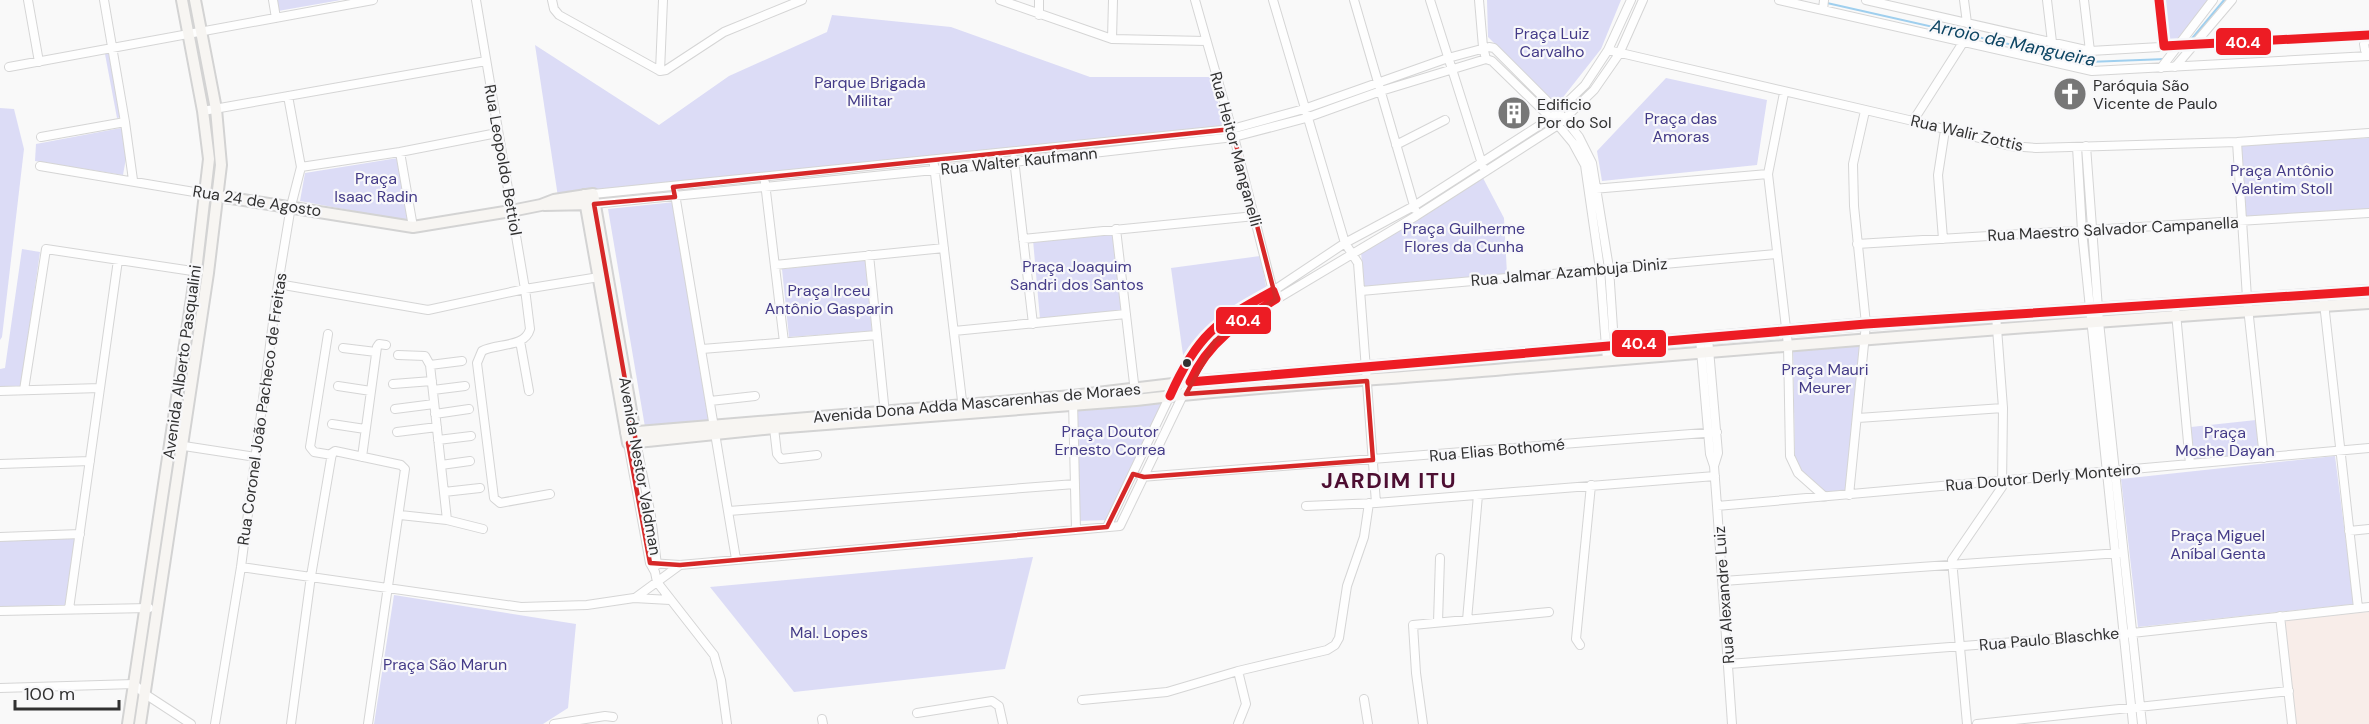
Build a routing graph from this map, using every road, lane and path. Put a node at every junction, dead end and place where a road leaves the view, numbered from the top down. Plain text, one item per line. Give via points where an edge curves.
1 (28, 0) edge
2 (104, 0) edge
3 (182, 0) edge
4 (195, 0) edge
5 (273, 0) edge
6 (373, 0) edge
7 (476, 0) edge
8 (552, 0) edge
9 (663, 0) edge
10 (802, 0) edge
11 (1000, 0) edge
12 (1039, 0) edge
13 (1113, 0) edge
14 (1195, 0) edge
15 (1273, 0) edge
16 (1354, 0) edge
17 (1430, 0) edge
18 (1479, 0) edge
19 (1631, 0) edge
20 (1643, 0) edge
21 (1779, 0) edge
22 (1866, 0) edge
23 (1964, 0) edge
24 (2047, 0) edge
25 (2084, 0) edge
26 (2159, 0) edge
27 (2213, 0) edge
28 (2232, 0) edge
29 (1879, 2) edge
30 (1824, 4) edge
31 (1039, 15) junction
32 (276, 18) junction
33 (1967, 23) junction
34 (201, 30) junction
35 (189, 33) junction
36 (2369, 36) edge
37 (1112, 39) junction
38 (1206, 41) junction
39 (1964, 41) junction
40 (2052, 42) junction
41 (2185, 44) junction
42 (2164, 46) junction
43 (1483, 47) junction
44 (111, 50) junction
45 (1608, 50) junction
46 (2090, 51) junction
47 (1619, 54) junction
48 (2369, 55) edge
49 (2069, 56) junction
50 (1448, 58) junction
51 (1486, 58) junction
52 (486, 60) junction
53 (39, 62) junction
54 (2165, 62) junction
55 (9, 67) dead end
56 (2175, 67) junction
57 (1452, 69) junction
58 (660, 71) junction
59 (1378, 82) junction
60 (1381, 91) junction
61 (1785, 93) junction
62 (288, 96) junction
63 (216, 109) junction
64 (203, 111) junction
65 (1865, 111) junction
66 (1557, 112) junction
67 (1305, 113) junction
68 (1551, 118) junction
69 (1445, 120) dead end
70 (125, 122) junction
71 (1562, 122) junction
72 (1913, 122) junction
73 (1945, 130) junction
74 (497, 133) junction
75 (1233, 133) junction
76 (2369, 133) edge
77 (41, 137) dead end
78 (2237, 142) junction
79 (1396, 145) junction
80 (2081, 146) junction
81 (400, 152) junction
82 (1013, 153) junction
83 (933, 160) junction
84 (1014, 162) junction
85 (1482, 164) junction
86 (40, 166) dead end
87 (301, 167) junction
88 (934, 169) junction
89 (1485, 173) junction
90 (1768, 174) junction
91 (764, 178) junction
92 (133, 180) junction
93 (674, 187) junction
94 (765, 188) junction
95 (1594, 189) junction
96 (206, 194) junction
97 (218, 196) junction
98 (675, 197) junction
99 (589, 199) junction
100 (291, 206) junction
101 (1414, 206) junction
102 (511, 211) junction
103 (2369, 213) edge
104 (1256, 216) junction
105 (1416, 216) junction
106 (2241, 222) junction
107 (413, 227) junction
108 (1116, 229) junction
109 (2087, 231) junction
110 (1023, 239) junction
111 (1943, 239) junction
112 (1345, 243) junction
113 (1857, 244) junction
114 (944, 248) junction
115 (1353, 254) junction
116 (1776, 254) junction
117 (869, 255) junction
118 (118, 260) junction
119 (775, 265) junction
120 (1604, 269) junction
121 (196, 271) junction
122 (208, 273) junction
123 (599, 277) junction
124 (279, 284) junction
125 (525, 289) junction
126 (1361, 291) junction
127 (2369, 291) edge
128 (2323, 294) junction
129 (1275, 295) junction
130 (2247, 298) junction
131 (2175, 303) junction
132 (2369, 303) edge
133 (2324, 306) junction
134 (2094, 309) junction
135 (2248, 311) junction
136 (1126, 314) junction
137 (1996, 315) junction
138 (2176, 316) junction
139 (2096, 322) junction
140 (1033, 324) junction
141 (1866, 324) junction
142 (1997, 329) junction
143 (954, 331) junction
144 (1786, 332) junction
145 (328, 334) dead end
146 (877, 335) junction
147 (1704, 338) junction
148 (1865, 338) junction
149 (520, 341) junction
150 (784, 342) junction
151 (386, 345) dead end
152 (1788, 345) junction
153 (1610, 347) junction
154 (343, 348) dead end
155 (702, 349) junction
156 (1705, 351) junction
157 (376, 352) junction
158 (398, 355) dead end
159 (1611, 360) junction
160 (462, 361) dead end
161 (430, 365) junction
162 (1367, 368) junction
163 (432, 381) junction
164 (1367, 381) junction
165 (1190, 382) junction
166 (393, 384) dead end
167 (1175, 385) junction
168 (338, 386) dead end
169 (465, 386) dead end
170 (100, 388) junction
171 (24, 390) junction
172 (433, 390) junction
173 (0, 391) edge
174 (371, 391) junction
175 (529, 391) dead end
176 (1185, 394) junction
177 (1135, 395) junction
178 (755, 396) dead end
179 (1170, 396) junction
180 (710, 401) junction
181 (1073, 401) junction
182 (434, 404) junction
183 (2003, 408) junction
184 (395, 409) dead end
185 (469, 409) dead end
186 (963, 410) junction
187 (435, 414) junction
188 (885, 415) junction
189 (1858, 418) junction
190 (332, 424) dead end
191 (437, 427) junction
192 (774, 428) junction
193 (365, 429) junction
194 (715, 430) junction
195 (397, 432) dead end
196 (1712, 432) junction
197 (471, 436) dead end
198 (631, 437) junction
199 (438, 440) junction
200 (171, 444) junction
201 (182, 446) junction
202 (2369, 448) edge
203 (2339, 451) junction
204 (333, 453) junction
205 (817, 455) dead end
206 (256, 457) junction
207 (362, 457) junction
208 (2264, 458) junction
209 (1373, 460) junction
210 (90, 461) junction
211 (470, 461) dead end
212 (0, 464) edge
213 (2190, 464) junction
214 (441, 465) junction
215 (2111, 471) junction
216 (1133, 474) junction
217 (1715, 476) junction
218 (1144, 477) junction
219 (2002, 481) junction
220 (1074, 484) junction
221 (1591, 485) junction
222 (480, 488) dead end
223 (444, 492) junction
224 (550, 494) dead end
225 (1478, 495) junction
226 (1850, 495) junction
227 (1825, 497) junction
228 (1373, 503) junction
229 (1306, 506) dead end
230 (1718, 506) junction
231 (729, 511) junction
232 (400, 516) junction
233 (447, 520) junction
234 (1107, 527) junction
235 (483, 529) dead end
236 (2369, 529) edge
237 (1076, 530) junction
238 (2349, 531) junction
239 (80, 534) junction
240 (0, 537) edge
241 (2124, 553) junction
242 (2115, 554) junction
243 (1440, 558) dead end
244 (736, 559) junction
245 (654, 563) junction
246 (680, 565) junction
247 (1952, 565) junction
248 (241, 567) junction
249 (311, 576) junction
250 (657, 582) junction
251 (1723, 582) junction
252 (388, 589) junction
253 (634, 598) junction
254 (670, 600) junction
255 (144, 607) junction
256 (2369, 607) edge
257 (2358, 608) junction
258 (69, 609) junction
259 (156, 609) junction
260 (0, 611) edge
261 (1549, 612) dead end
262 (2280, 616) junction
263 (1467, 620) junction
264 (1438, 622) junction
265 (2123, 633) junction
266 (2132, 633) junction
267 (1580, 645) dead end
268 (1960, 646) junction
269 (1729, 664) junction
270 (1238, 671) junction
271 (134, 684) junction
272 (0, 688) edge
273 (2289, 692) junction
274 (145, 694) junction
275 (1364, 699) dead end
276 (1082, 700) dead end
277 (2141, 707) junction
278 (2132, 708) junction
279 (917, 713) dead end
280 (613, 717) dead end
281 (128, 724) edge
282 (140, 724) edge
283 (191, 724) edge
284 (215, 724) edge
285 (291, 724) edge
286 (368, 724) edge
287 (554, 724) edge
288 (727, 724) edge
289 (1002, 724) edge
290 (1238, 724) edge
291 (1368, 724) edge
292 (1423, 724) edge
293 (1732, 724) edge
294 (1967, 724) edge
295 (1977, 724) edge
296 (2133, 724) edge
297 (2142, 724) edge
298 (2292, 724) edge

1 - 53 street
2 - 44 street
3 - 35 main road, Avenida Alberto Pasqualini
4 - 34 main road, Avenida Alberto Pasqualini
5 - 32 street
6 - 32 street
7 - 52 street, Rua Leopoldo Bettiol
8 - 58 street via 559,15
9 - 58 street
10 - 58 street via 724,32
11 - 31 street
12 - 31 street
13 - 37 street
14 - 38 street, Rua Heitor Manganelli
15 - 67 street
16 - 59 street
17 - 50 street
18 - 43 street
19 - 45 street
20 - 47 street
21 - 30 street
22 - 29 street
23 - 33 street
24 - 40 street
25 - 46 street
26 - 42 street
27 - 41 street
28 - 41 street
29 - 33 street
30 - 39 street
31 - 37 street
32 - 34 street
33 - 40 street
34 - 35 street
34 - 63 main road, Avenida Alberto Pasqualini
35 - 44 street
35 - 64 main road, Avenida Alberto Pasqualini
36 - 41 street
36 - 48 street via 2364,44
37 - 38 street
38 - 75 street, Rua Heitor Manganelli
39 - 49 street
39 - 72 street
40 - 49 street
41 - 42 street
41 - 54 street
41 - 56 street
42 - 46 street
43 - 50 street, Rua Walter Kaufmann
43 - 51 street
43 - 66 street via 1494,48
44 - 53 street
44 - 70 street
45 - 47 street, Rua Walir Zottis
45 - 66 street via 1585,85
46 - 49 street
47 - 61 street, Rua Walir Zottis
47 - 71 street via 1594,90
48 - 56 street
49 - 54 street via 2092,71
50 - 57 street
50 - 59 street, Rua Walter Kaufmann
51 - 57 street, Rua Walter Kaufmann
51 - 68 street
52 - 62 street
52 - 74 street, Rua Leopoldo Bettiol
53 - 55 street
54 - 56 street
57 - 60 street, Rua Walter Kaufmann
57 - 85 street
59 - 60 street
59 - 67 street, Rua Walter Kaufmann
60 - 67 street, Rua Walter Kaufmann
60 - 79 street
61 - 65 street, Rua Walir Zottis
61 - 90 street
62 - 63 street
62 - 87 street, Rua Coronel João Pacheco de Freitas
63 - 64 street
63 - 97 main road, Avenida Alberto Pasqualini via 221,158
64 - 96 main road, Avenida Alberto Pasqualini via 209,159
65 - 72 street, Rua Walir Zottis
65 - 113 street via 1853,164
66 - 68 street
66 - 71 street
67 - 75 street, Rua Walter Kaufmann
67 - 112 street
68 - 71 street
68 - 85 street
69 - 79 street
70 - 77 street
70 - 92 street
71 - 89 street
71 - 95 street via 1580,136 1592,163
72 - 73 street, Rua Walir Zottis
73 - 80 street, Rua Walir Zottis via 2010,146
73 - 111 street via 1938,175
74 - 81 street
74 - 102 street, Rua Leopoldo Bettiol
75 - 82 street, Rua Walter Kaufmann
75 - 84 street, Rua Walter Kaufmann
75 - 104 street, Rua Heitor Manganelli
76 - 78 street, Rua Walir Zottis
78 - 80 street, Rua Walir Zottis
78 - 106 street
79 - 101 street
80 - 109 street
81 - 87 street
81 - 107 street
82 - 83 street, Rua Walter Kaufmann
82 - 84 street
83 - 88 street
83 - 91 street, Rua Walter Kaufmann
84 - 88 street, Rua Walter Kaufmann
84 - 110 street
85 - 89 street
85 - 101 street
86 - 92 street, Rua 24 de Agosto
87 - 100 street, Rua Coronel João Pacheco de Freitas
88 - 94 street, Rua Walter Kaufmann
88 - 114 street
89 - 105 street
90 - 95 street
90 - 116 street
91 - 93 street, Rua Walter Kaufmann
91 - 94 street
92 - 96 street, Rua 24 de Agosto
93 - 98 street
93 - 99 street, Rua Walter Kaufmann
94 - 98 street, Rua Walter Kaufmann
94 - 119 street
95 - 120 street
96 - 97 main road, Rua 24 de Agosto
96 - 121 main road, Avenida Alberto Pasqualini
97 - 100 main road, Rua 24 de Agosto
97 - 122 main road, Avenida Alberto Pasqualini
98 - 99 street, Rua Walter Kaufmann
98 - 155 street
99 - 102 main road, Rua Walter Kaufmann via 554,200
99 - 123 main road, Avenida Nestor Valdman
99 - 198 main road, Avenida Nestor Valdman
100 - 107 main road, Rua 24 de Agosto
100 - 124 street, Rua Coronel João Pacheco de Freitas
101 - 105 street
101 - 112 street
102 - 107 main road, Rua 24 de Agosto
102 - 125 street, Rua Leopoldo Bettiol
103 - 106 street, Rua Maestro Salvador Campanella
104 - 108 street
104 - 129 street, Rua Heitor Manganelli
105 - 115 street
106 - 109 street, Rua Maestro Salvador Campanella
106 - 130 street
108 - 110 street
108 - 136 street
109 - 111 street, Rua Maestro Salvador Campanella
109 - 134 street
110 - 140 street
111 - 113 street, Rua Maestro Salvador Campanella
112 - 115 street
112 - 129 street
113 - 141 street
114 - 117 street
114 - 143 street
115 - 126 street
115 - 129 street
116 - 120 street, Rua Jalmar Azambuja Diniz
116 - 144 street
117 - 119 street
117 - 146 street
118 - 121 street
118 - 170 street
118 - 171 street via 46,249
119 - 150 street
120 - 126 street, Rua Jalmar Azambuja Diniz
120 - 153 street
121 - 122 street
121 - 200 main road, Avenida Alberto Pasqualini
122 - 201 main road, Avenida Alberto Pasqualini
123 - 125 street
123 - 198 main road, Avenida Nestor Valdman
124 - 125 street via 428,310
124 - 206 street, Rua Coronel João Pacheco de Freitas
125 - 149 street, Rua Leopoldo Bettiol via 528,334
126 - 162 street
127 - 128 main road, Avenida Dona Adda Mascarenhas de Moraes
128 - 130 main road, Avenida Dona Adda Mascarenhas de Moraes
128 - 133 street
129 - 165 street via 1215,341
129 - 167 street via 1224,319 1212,329
130 - 131 main road, Avenida Dona Adda Mascarenhas de Moraes
130 - 135 street
131 - 134 main road, Avenida Dona Adda Mascarenhas de Moraes
131 - 138 street
132 - 133 main road, Avenida Dona Adda Mascarenhas de Moraes
133 - 135 main road, Avenida Dona Adda Mascarenhas de Moraes
133 - 203 street
134 - 137 main road, Avenida Dona Adda Mascarenhas de Moraes
134 - 139 street
135 - 138 main road, Avenida Dona Adda Mascarenhas de Moraes
135 - 208 street
136 - 140 street
136 - 177 street
137 - 141 main road, Avenida Dona Adda Mascarenhas de Moraes
137 - 142 street
138 - 139 main road, Avenida Dona Adda Mascarenhas de Moraes
138 - 213 street
139 - 142 main road, Avenida Dona Adda Mascarenhas de Moraes
139 - 215 street
140 - 143 street
141 - 144 main road, Avenida Dona Adda Mascarenhas de Moraes
141 - 148 street
142 - 148 main road, Avenida Dona Adda Mascarenhas de Moraes
142 - 183 street
143 - 186 street
144 - 147 main road, Avenida Dona Adda Mascarenhas de Moraes
144 - 152 street
145 - 204 street via 310,447 313,452
146 - 150 street
146 - 188 street
147 - 153 main road, Avenida Dona Adda Mascarenhas de Moraes
147 - 156 street, Rua Alexandre Luiz
148 - 152 main road, Avenida Dona Adda Mascarenhas de Moraes
148 - 189 street
149 - 175 street
149 - 224 street via 482,351 477,363 494,498 505,503
150 - 155 street
151 - 157 street via 379,344
152 - 156 main road, Avenida Dona Adda Mascarenhas de Moraes
152 - 227 street via 1792,461 1798,473
153 - 159 street
153 - 162 main road, Avenida Dona Adda Mascarenhas de Moraes
154 - 157 street
155 - 180 street
156 - 159 main road, Avenida Dona Adda Mascarenhas de Moraes
156 - 196 street, Rua Alexandre Luiz
157 - 174 street
158 - 161 street via 425,356
159 - 164 main road, Avenida Dona Adda Mascarenhas de Moraes
160 - 161 street
161 - 163 street
162 - 164 street
162 - 165 main road, Avenida Dona Adda Mascarenhas de Moraes
163 - 166 street
163 - 172 street
164 - 176 main road, Avenida Dona Adda Mascarenhas de Moraes
164 - 209 street
165 - 167 main road, Avenida Dona Adda Mascarenhas de Moraes
165 - 176 street
167 - 177 main road, Avenida Dona Adda Mascarenhas de Moraes
167 - 179 street
168 - 174 street
169 - 172 street
170 - 171 street
170 - 210 street
171 - 173 street
172 - 182 street
174 - 193 street
176 - 179 main road, Avenida Dona Adda Mascarenhas de Moraes
176 - 218 street
177 - 179 main road, Avenida Dona Adda Mascarenhas de Moraes
177 - 181 main road, Avenida Dona Adda Mascarenhas de Moraes
178 - 180 street
179 - 216 street
180 - 194 street
181 - 186 main road, Avenida Dona Adda Mascarenhas de Moraes
181 - 220 street
182 - 184 street
182 - 187 street
183 - 189 street
183 - 219 street
185 - 187 street
186 - 188 main road, Avenida Dona Adda Mascarenhas de Moraes
187 - 191 street
188 - 192 main road, Avenida Dona Adda Mascarenhas de Moraes
188 - 194 main road, Avenida Dona Adda Mascarenhas de Moraes
189 - 226 street
190 - 193 street
191 - 195 street
191 - 199 street
192 - 194 main road, Avenida Dona Adda Mascarenhas de Moraes
192 - 205 street via 781,459
193 - 207 street
194 - 198 main road, Avenida Dona Adda Mascarenhas de Moraes
194 - 231 street
196 - 209 street, Rua Elias Bothomé
196 - 217 street, Rua Alexandre Luiz via 1710,454
197 - 199 street
198 - 245 street, Avenida Nestor Valdman
199 - 214 street
200 - 201 street
200 - 255 main road, Avenida Alberto Pasqualini
201 - 206 street
201 - 259 main road, Avenida Alberto Pasqualini
202 - 203 street, Rua Doutor Derly Monteiro
203 - 208 street, Rua Doutor Derly Monteiro
203 - 238 street
204 - 207 street
204 - 249 street
206 - 248 street, Rua Coronel João Pacheco de Freitas
207 - 232 street via 404,467
208 - 213 street, Rua Doutor Derly Monteiro
209 - 218 street, Rua Elias Bothomé
209 - 228 street
210 - 212 street
210 - 239 street
211 - 214 street
213 - 215 street, Rua Doutor Derly Monteiro
214 - 223 street
215 - 219 street, Rua Doutor Derly Monteiro
215 - 241 street
215 - 242 street
216 - 218 street, Rua Elias Bothomé
216 - 234 street
217 - 221 street
217 - 230 street, Rua Alexandre Luiz
218 - 234 street via 1120,526
219 - 226 street, Rua Doutor Derly Monteiro
219 - 247 street via 2001,491 1953,556
220 - 231 street
220 - 237 street
221 - 225 street
221 - 267 street via 1576,639
222 - 223 street
223 - 233 street
225 - 228 street
225 - 263 street
226 - 227 street, Rua Doutor Derly Monteiro
227 - 230 street, Rua Doutor Derly Monteiro
228 - 229 street
228 - 270 street via 1347,586 1335,645
230 - 251 street, Rua Alexandre Luiz
231 - 244 street
232 - 233 street
232 - 252 street
233 - 235 street
234 - 237 street
236 - 238 street
237 - 244 street
238 - 257 street
239 - 240 street
239 - 258 street
241 - 242 street
241 - 266 street
242 - 247 street
242 - 265 street
243 - 264 street
244 - 246 street
245 - 246 street
245 - 250 street, Avenida Nestor Valdman
246 - 250 street
247 - 251 street
247 - 268 street
248 - 249 street
248 - 284 street, Rua Coronel João Pacheco de Freitas
249 - 252 street
249 - 285 street
250 - 253 street
250 - 254 street
251 - 269 street, Rua Alexandre Luiz
252 - 253 street via 521,607 588,605
252 - 286 street
253 - 254 street
254 - 288 street via 714,655
255 - 258 street
255 - 259 street
255 - 271 main road, Avenida Alberto Pasqualini
256 - 257 street, Rua Paulo Blaschke
257 - 262 street, Rua Paulo Blaschke
258 - 260 street
259 - 274 main road, Avenida Alberto Pasqualini
261 - 263 street
262 - 266 street, Rua Paulo Blaschke
262 - 273 street
263 - 264 street
264 - 292 street via 1413,624
265 - 266 street, Rua Paulo Blaschke
265 - 268 street, Rua Paulo Blaschke
265 - 278 street
266 - 277 street
268 - 269 street, Rua Paulo Blaschke
268 - 294 street
269 - 293 street, Rua Alexandre Luiz
270 - 276 street via 1167,692
270 - 290 street via 1246,704
271 - 272 street
271 - 274 street
271 - 281 main road, Avenida Alberto Pasqualini
273 - 277 street
273 - 298 street
274 - 282 main road, Avenida Alberto Pasqualini
274 - 283 street
275 - 291 street
277 - 278 street
277 - 297 street
278 - 295 street
278 - 296 street
279 - 289 street via 992,701 999,706
280 - 287 street

